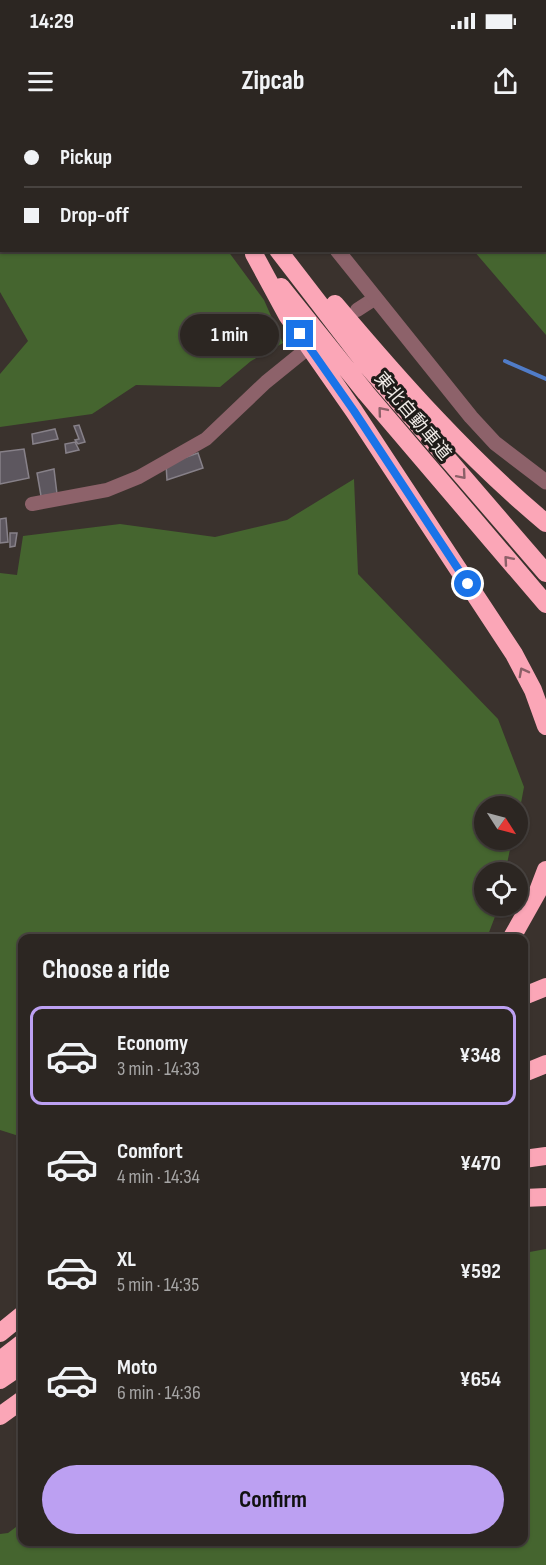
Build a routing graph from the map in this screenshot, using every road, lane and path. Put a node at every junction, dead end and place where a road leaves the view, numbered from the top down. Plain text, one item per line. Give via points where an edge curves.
1 (253, 252) edge
2 (281, 252) edge
3 (291, 252) edge
4 (339, 252) edge
5 (374, 298) junction
6 (357, 310) dead end
7 (303, 352) dead end
8 (546, 482) edge
9 (32, 504) dead end
10 (546, 523) edge
11 (546, 573) edge
12 (546, 604) edge
13 (546, 726) edge
14 (546, 870) edge
15 (514, 934) edge
16 (546, 987) edge
17 (528, 994) edge
18 (546, 1064) edge
19 (528, 1071) edge
20 (546, 1156) edge
21 (528, 1158) edge
22 (546, 1197) edge
23 (528, 1198) edge
24 (18, 1318) edge
25 (0, 1333) edge
26 (18, 1346) edge
27 (0, 1360) edge
28 (18, 1368) edge
29 (0, 1380) edge
30 (18, 1403) edge
31 (0, 1416) edge

12 -> 1 highway, 東北自動車道 via 373,401
13 -> 1 highway via 514,654 287,315
2 -> 11 highway, 東北自動車道 via 365,363
3 - 10 highway via 376,353 489,473
4 - 5 street
5 - 6 street
5 - 8 street via 479,426
7 - 9 street via 206,439 140,477 107,490
14 - 15 highway
16 - 17 highway
18 - 19 highway
20 - 21 highway
22 - 23 highway
24 - 25 highway
26 - 27 highway
28 - 29 highway
30 - 31 highway

